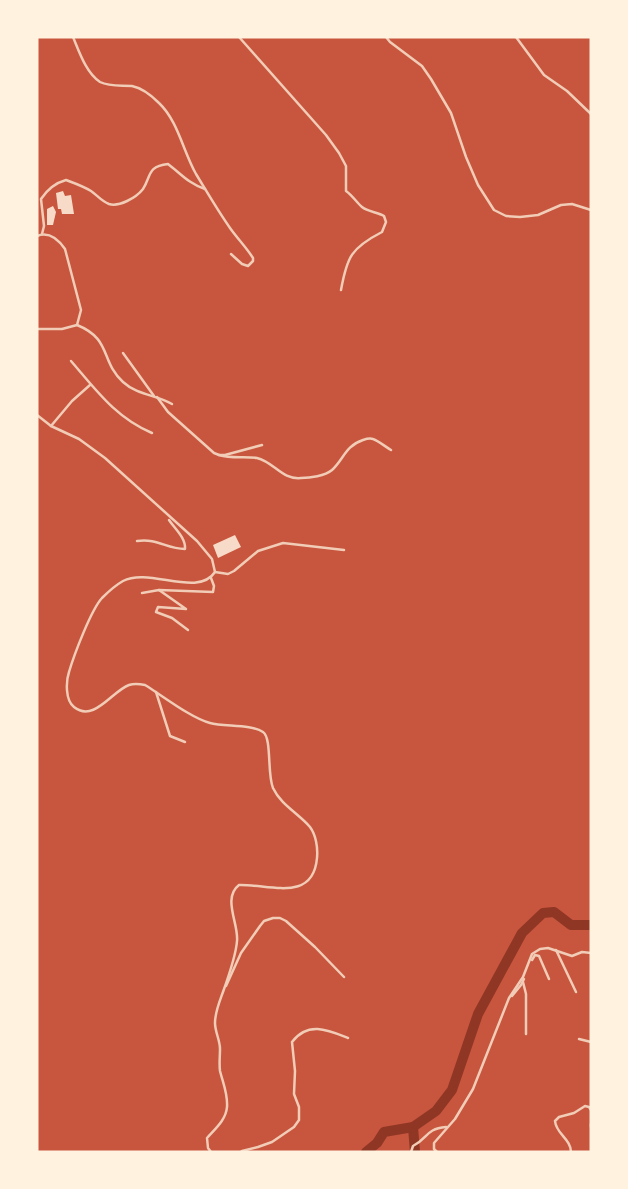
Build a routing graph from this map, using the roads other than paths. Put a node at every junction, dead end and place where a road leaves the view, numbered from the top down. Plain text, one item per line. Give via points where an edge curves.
1 (72, 37) edge
2 (239, 37) edge
3 (386, 37) edge
4 (516, 37) edge
5 (591, 114) edge
6 (205, 189) junction
7 (591, 210) edge
8 (42, 234) junction
9 (37, 236) edge
10 (231, 254) dead end
11 (341, 290) dead end
12 (77, 325) junction
13 (37, 329) edge
14 (123, 353) dead end
15 (71, 361) dead end
16 (91, 384) junction
17 (155, 396) junction
18 (172, 404) dead end
19 (37, 415) edge
20 (51, 426) junction
21 (152, 433) dead end
22 (262, 445) dead end
23 (391, 450) dead end
24 (219, 455) junction
25 (165, 514) junction
26 (137, 541) dead end
27 (344, 550) dead end
28 (215, 572) junction
29 (211, 578) junction
30 (159, 590) junction
31 (142, 593) dead end
32 (188, 630) dead end
33 (156, 692) junction
34 (184, 742) dead end
35 (556, 950) junction
36 (591, 953) edge
37 (344, 977) dead end
38 (549, 979) dead end
39 (523, 982) junction
40 (223, 992) junction
41 (576, 992) dead end
42 (509, 998) junction
43 (526, 1034) dead end
44 (348, 1038) dead end
45 (579, 1039) dead end
46 (591, 1042) edge
47 (591, 1107) edge
48 (446, 1127) junction
49 (211, 1152) edge
50 (242, 1152) edge
51 (411, 1152) edge
52 (437, 1152) edge
53 (571, 1152) edge

1 - 6 street via 97,79 135,87 160,103
2 - 11 street via 339,153 346,166 346,191 366,209 384,216 382,232 363,242 348,259
3 - 7 street via 432,79 451,113 478,185 494,210 520,217 561,205
4 - 5 street via 544,75
6 - 8 street via 168,164 157,166 133,197 114,205 66,180 58,182 41,199
6 - 10 street via 253,261 248,266
8 - 9 street
8 - 12 street via 53,236 65,249 81,310
12 - 13 street
12 - 17 street via 102,343 122,381
14 - 17 street
15 - 16 street
16 - 20 street
16 - 21 street via 119,415
17 - 18 street
17 - 24 street via 167,412
19 - 20 street
20 - 25 street via 105,458
22 - 24 street
23 - 24 street via 370,438 346,450 327,473 296,479 259,458
25 - 26 street via 182,536 185,549 153,540
25 - 28 street via 197,541 212,559
27 - 28 street via 283,543 258,551 228,574
28 - 29 street
29 - 30 street via 213,592
29 - 33 street via 202,583 134,577 112,589 93,612 68,673 70,703 85,712 127,685 145,685
30 - 31 street
30 - 32 street via 186,608 158,607 156,612
33 - 34 street via 170,736
33 - 40 street via 199,719 264,732 276,794 312,829 316,842 316,869 297,888 235,887 232,906 238,940
35 - 36 street via 572,956
35 - 41 street
35 - 42 street via 540,949 533,954
37 - 40 street via 286,921 273,918 264,921 241,953
38 - 39 street via 537,955
39 - 42 street
39 - 43 street
40 - 49 street via 215,1029 228,1106 223,1121 207,1138
42 - 48 street via 473,1089
44 - 50 street via 321,1029 298,1033 292,1042 299,1120 272,1142
45 - 46 street
47 - 53 street via 555,1121
48 - 51 street via 432,1130
48 - 52 street via 434,1143

